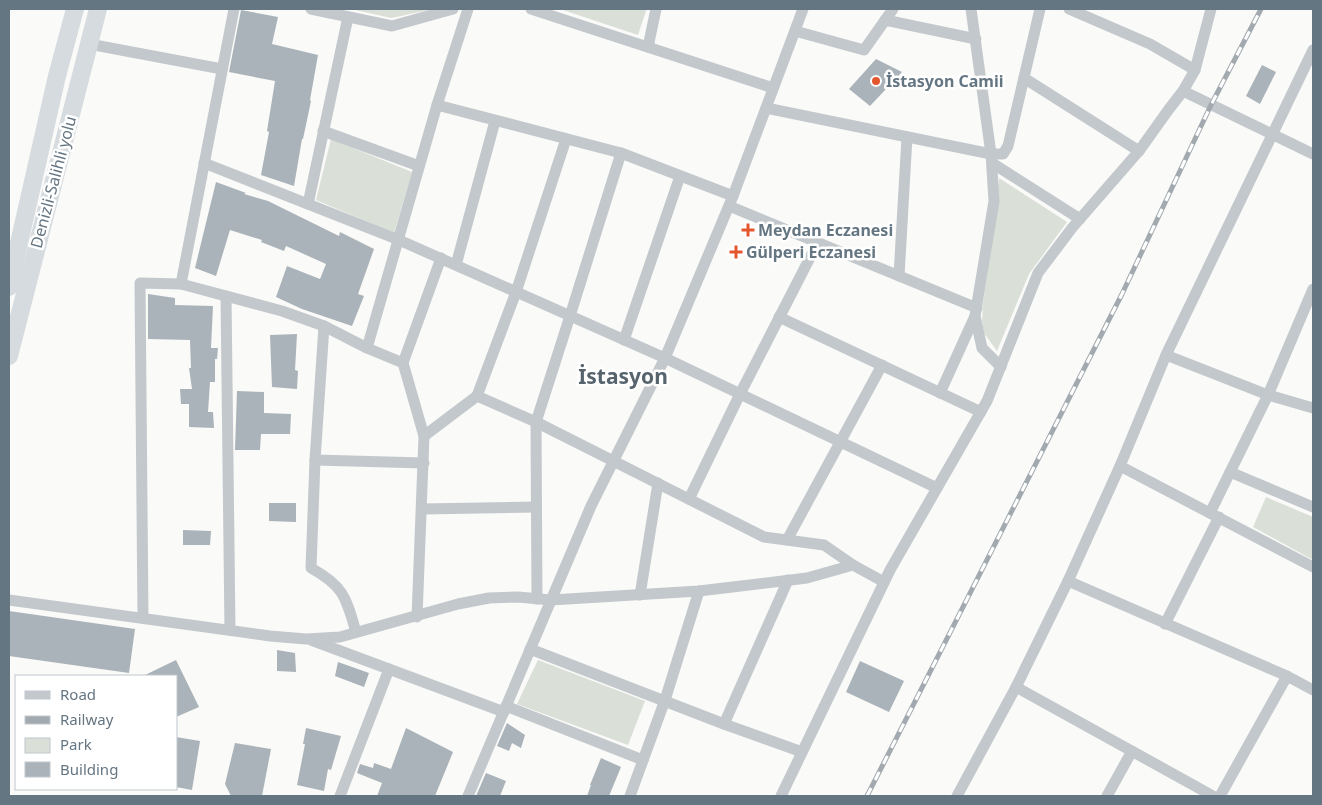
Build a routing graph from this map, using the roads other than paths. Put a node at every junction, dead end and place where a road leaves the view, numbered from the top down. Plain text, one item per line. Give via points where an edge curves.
1 (75, 9) edge
2 (98, 9) edge
3 (234, 9) edge
4 (311, 9) edge
5 (453, 9) edge
6 (468, 9) edge
7 (531, 9) edge
8 (656, 9) edge
9 (803, 9) edge
10 (892, 9) edge
11 (971, 9) edge
12 (1040, 9) edge
13 (1069, 9) edge
14 (1211, 9) edge
15 (348, 17) junction
16 (885, 20) junction
17 (795, 31) junction
18 (976, 39) junction
19 (89, 44) junction
20 (648, 47) junction
21 (1313, 50) edge
22 (222, 69) junction
23 (1195, 70) junction
24 (1024, 78) junction
25 (773, 88) junction
26 (1183, 91) junction
27 (437, 105) junction
28 (766, 108) junction
29 (495, 121) junction
30 (323, 131) junction
31 (1272, 135) junction
32 (907, 137) junction
33 (566, 139) junction
34 (1139, 151) junction
35 (621, 153) junction
36 (1313, 154) edge
37 (992, 159) junction
38 (204, 163) junction
39 (419, 166) junction
40 (680, 176) junction
41 (731, 201) junction
42 (308, 204) junction
43 (1080, 219) junction
44 (399, 240) junction
45 (818, 242) junction
46 (441, 258) junction
47 (456, 265) junction
48 (899, 276) junction
49 (181, 284) junction
50 (9, 287) edge
51 (1313, 288) edge
52 (516, 292) junction
53 (226, 296) junction
54 (976, 312) junction
55 (570, 316) junction
56 (780, 317) junction
57 (324, 326) junction
58 (624, 340) junction
59 (367, 348) junction
60 (1166, 355) junction
61 (9, 356) edge
62 (665, 358) junction
63 (403, 362) junction
64 (882, 365) junction
65 (1001, 367) junction
66 (940, 393) junction
67 (740, 394) junction
68 (1268, 395) junction
69 (477, 396) junction
70 (1313, 408) edge
71 (981, 412) junction
72 (536, 422) junction
73 (424, 436) junction
74 (841, 442) junction
75 (315, 460) junction
76 (615, 461) junction
77 (424, 463) junction
78 (1120, 466) junction
79 (1230, 472) junction
80 (658, 483) junction
81 (937, 488) junction
82 (689, 499) junction
83 (536, 507) junction
84 (1313, 507) edge
85 (422, 509) junction
86 (1214, 515) junction
87 (787, 540) junction
88 (854, 565) junction
89 (1313, 567) edge
90 (788, 580) junction
91 (1068, 581) junction
92 (884, 582) junction
93 (699, 591) junction
94 (640, 595) junction
95 (537, 599) junction
96 (9, 600) edge
97 (551, 600) junction
98 (416, 616) junction
99 (143, 618) junction
100 (1165, 624) junction
101 (230, 630) junction
102 (356, 632) junction
103 (306, 639) junction
104 (530, 649) junction
105 (389, 669) junction
106 (1286, 676) junction
107 (1016, 687) junction
108 (1313, 688) edge
109 (665, 700) junction
110 (505, 709) junction
111 (724, 724) junction
112 (1132, 751) junction
113 (802, 752) junction
114 (643, 760) junction
115 (340, 796) edge
116 (468, 796) edge
117 (630, 796) edge
118 (781, 796) edge
119 (957, 796) edge
120 (1107, 796) edge
121 (1213, 796) edge
122 (1220, 796) edge

1 - 50 highway, Denizli-Salihli yolu
2 - 19 highway, Denizli-Salihli yolu
3 - 22 street
4 - 15 street
5 - 15 street via 392,26
6 - 27 street
7 - 20 street
8 - 20 street
9 - 17 street
10 - 16 street
11 - 18 street
12 - 24 street
13 - 23 street via 1150,44
14 - 23 street
15 - 30 street
16 - 17 street via 864,50
16 - 18 street
17 - 25 street
18 - 37 street
19 - 22 street
19 - 61 highway, Denizli-Salihli yolu
20 - 25 street
21 - 31 street
22 - 38 street
23 - 26 street
24 - 34 street
24 - 37 street via 1008,146 1003,154
25 - 28 street
26 - 31 street
26 - 34 street
27 - 29 street
27 - 39 street
28 - 32 street
28 - 41 street
29 - 33 street
29 - 47 street
30 - 39 street
30 - 42 street
31 - 36 street
31 - 60 street
32 - 37 street
32 - 48 street
33 - 35 street
33 - 52 street
34 - 43 street
35 - 40 street
35 - 55 street
37 - 43 street
37 - 54 street via 994,201
38 - 42 street
38 - 49 street
39 - 44 street
40 - 41 street
40 - 58 street
41 - 45 street
41 - 62 street
42 - 44 street
43 - 65 street via 1038,273
44 - 46 street
44 - 59 street
45 - 48 street
45 - 56 street
46 - 47 street
46 - 63 street
47 - 52 street
48 - 54 street
49 - 53 street
49 - 99 street via 140,283
51 - 68 street
52 - 55 street
52 - 69 street
53 - 57 street
53 - 101 street
54 - 65 street via 982,348
54 - 66 street
55 - 58 street
55 - 72 street
56 - 64 street
56 - 67 street
57 - 59 street
57 - 75 street
58 - 62 street
59 - 63 street
60 - 68 street
60 - 78 street
62 - 67 street
62 - 76 street
63 - 73 street
64 - 66 street
64 - 74 street
65 - 71 street
66 - 71 street
67 - 74 street
67 - 82 street
68 - 70 street
68 - 79 street
69 - 72 street
69 - 73 street
71 - 81 street
72 - 76 street
72 - 83 street
73 - 77 street
74 - 81 street
74 - 87 street
75 - 77 street
75 - 102 street via 311,568 328,577 346,598
76 - 80 street
76 - 97 street via 591,506
77 - 85 street
78 - 86 street
78 - 91 street
79 - 84 street
79 - 86 street
80 - 82 street
80 - 94 street
81 - 92 street
82 - 87 street via 764,537
83 - 85 street
83 - 95 street
85 - 98 street
86 - 89 street
86 - 100 street
87 - 88 street via 824,545
88 - 90 street
88 - 92 street
90 - 93 street
90 - 111 street
91 - 100 street
91 - 107 street
92 - 113 street
93 - 94 street
93 - 109 street
94 - 97 street
95 - 97 street
95 - 98 street via 489,598
96 - 99 street
97 - 104 street
98 - 102 street
99 - 101 street
100 - 106 street
101 - 103 street
102 - 103 street via 340,637
103 - 105 street
104 - 109 street
104 - 110 street
105 - 110 street
105 - 115 street
106 - 108 street
106 - 122 street
107 - 112 street
107 - 119 street
109 - 111 street
109 - 114 street
110 - 114 street
110 - 116 street
111 - 113 street
112 - 120 street
112 - 121 street
113 - 118 street
114 - 117 street

